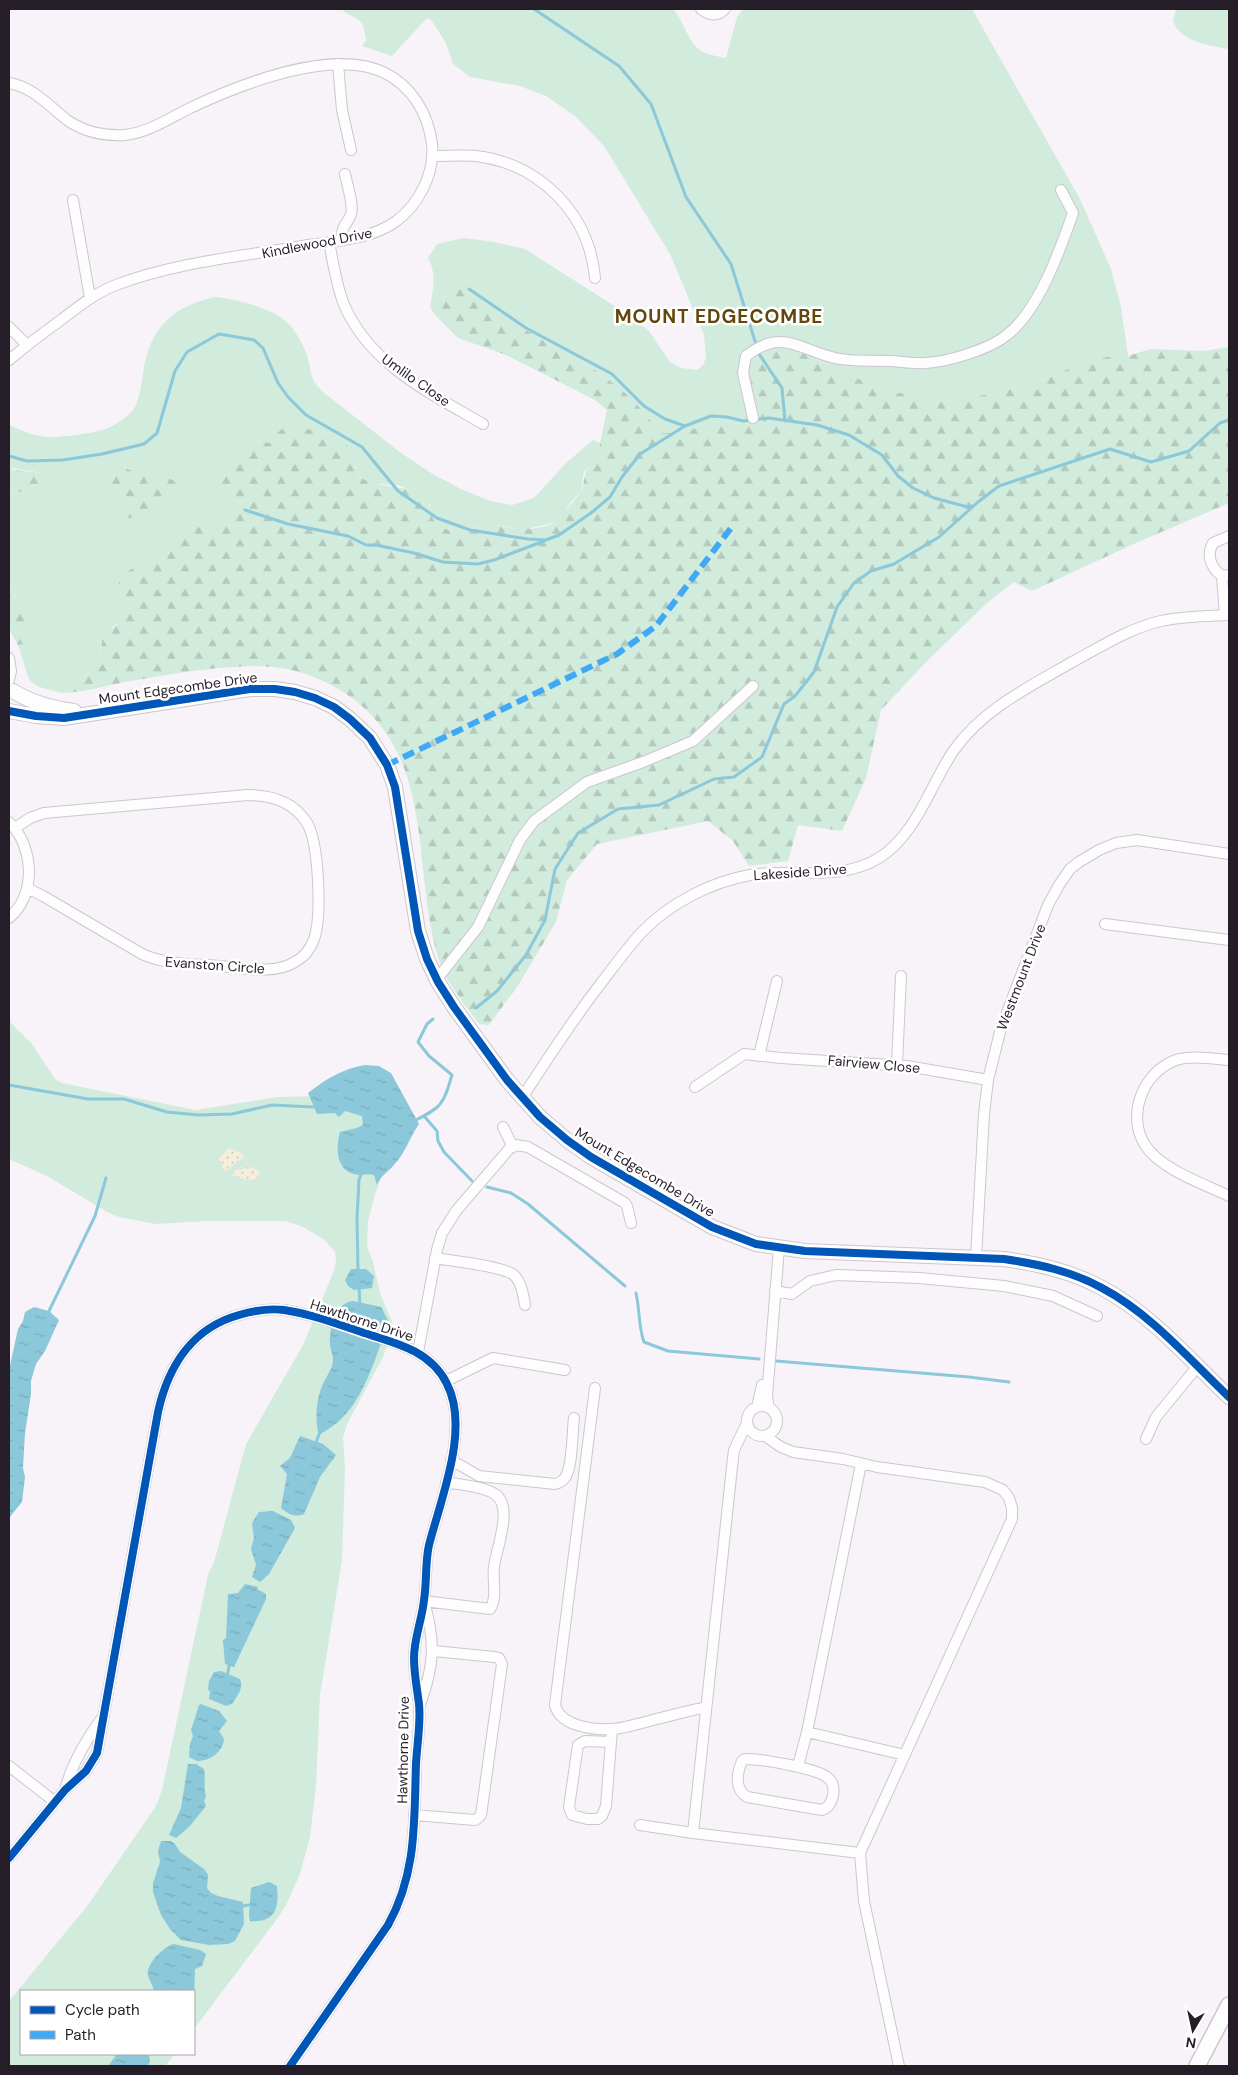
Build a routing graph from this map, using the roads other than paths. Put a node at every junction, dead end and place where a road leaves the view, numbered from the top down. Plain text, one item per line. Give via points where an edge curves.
1 (701, 9) edge
2 (725, 9) edge
3 (338, 64) junction
4 (9, 83) edge
5 (351, 150) dead end
6 (433, 156) junction
7 (345, 174) dead end
8 (1061, 190) dead end
9 (73, 200) dead end
10 (342, 240) junction
11 (329, 242) junction
12 (595, 278) dead end
13 (90, 298) junction
14 (9, 328) edge
15 (27, 345) junction
16 (9, 360) edge
17 (752, 413) dead end
18 (483, 424) dead end
19 (1229, 536) edge
20 (1226, 575) edge
21 (1227, 615) edge
22 (9, 658) edge
23 (10, 684) edge
24 (753, 686) dead end
25 (9, 705) edge
26 (9, 711) edge
27 (90, 713) junction
28 (12, 825) edge
29 (1229, 854) edge
30 (27, 888) junction
31 (9, 918) edge
32 (1105, 924) dead end
33 (1229, 940) edge
34 (900, 976) dead end
35 (436, 979) junction
36 (777, 981) dead end
37 (758, 1056) junction
38 (1229, 1060) edge
39 (896, 1065) junction
40 (988, 1080) junction
41 (696, 1086) dead end
42 (522, 1098) junction
43 (503, 1127) dead end
44 (513, 1147) junction
45 (1229, 1196) edge
46 (631, 1224) dead end
47 (779, 1248) junction
48 (976, 1257) junction
49 (436, 1258) junction
50 (775, 1292) junction
51 (525, 1305) dead end
52 (774, 1305) junction
53 (1097, 1316) dead end
54 (418, 1352) junction
55 (1197, 1367) junction
56 (565, 1370) dead end
57 (446, 1381) junction
58 (595, 1388) dead end
59 (1229, 1398) edge
60 (757, 1407) junction
61 (769, 1408) junction
62 (574, 1418) dead end
63 (747, 1423) junction
64 (775, 1429) junction
65 (753, 1433) junction
66 (765, 1436) junction
67 (740, 1438) junction
68 (1146, 1439) dead end
69 (781, 1447) junction
70 (451, 1460) junction
71 (861, 1464) junction
72 (446, 1482) junction
73 (424, 1601) junction
74 (415, 1637) junction
75 (432, 1638) junction
76 (433, 1656) junction
77 (414, 1661) junction
78 (419, 1706) junction
79 (706, 1707) junction
80 (104, 1715) junction
81 (612, 1729) junction
82 (806, 1732) junction
83 (86, 1740) junction
84 (611, 1742) junction
85 (99, 1745) junction
86 (905, 1754) junction
87 (73, 1764) junction
88 (9, 1766) edge
89 (798, 1766) junction
90 (86, 1771) junction
91 (65, 1790) junction
92 (55, 1802) junction
93 (414, 1815) junction
94 (640, 1825) dead end
95 (692, 1833) junction
96 (860, 1853) junction
97 (9, 1858) edge
98 (1229, 2005) edge
99 (290, 2066) edge
100 (899, 2066) edge
101 (1197, 2066) edge

1 - 2 street via 713,15
3 - 4 street, Kindlewood Drive via 252,82 212,97 144,130 127,134 106,135 87,131 69,122 32,92
3 - 5 street via 342,110
3 - 6 street, Kindlewood Drive via 382,72 401,83 424,113
6 - 10 street, Kindlewood Drive via 428,178 410,210 376,232
6 - 12 street via 476,156 502,162 527,172 554,191 575,217 588,242
7 - 10 street via 352,210 342,228
8 - 17 street via 1074,213 1057,261 1025,317 1007,336 955,357 926,363 836,358 784,340 757,347 746,356 743,373
9 - 13 street
10 - 11 street, Kindlewood Drive
11 - 13 street, Kindlewood Drive via 178,268 114,286
11 - 18 street, Umlilo Close via 343,302 363,338 393,368
13 - 15 street, Kindlewood Drive
14 - 15 street
15 - 16 street, Kindlewood Drive
19 - 20 street via 1216,540 1209,552 1213,566
20 - 21 street
21 - 42 street, Lakeside Drive via 1160,621 1129,632 1011,698 976,724 955,748 914,821 880,858 841,872 749,875 723,882 669,909 642,931 610,972 572,1022
22 - 23 street
23 - 25 street via 12,698
23 - 27 street, Mount Edgecombe Drive via 31,702 42,706
24 - 35 street via 693,741 587,782 534,821 520,840 478,927
26 - 27 street, Mount Edgecombe Drive via 51,718
27 - 35 street, Mount Edgecombe Drive via 250,689 275,689 316,698 350,719 370,738 387,765 395,787 418,931 426,960
28 - 30 street via 27,854
28 - 30 street, Evanston Circle via 44,813 263,795 278,799 307,822 314,839 318,887 315,937 309,950 296,962 281,969 172,963 153,959
29 - 40 street, Westmount Drive via 1137,840 1099,850 1070,869 1048,905 1001,1028
30 - 31 street
32 - 33 street
34 - 39 street
35 - 42 street, Mount Edgecombe Drive
36 - 37 street
37 - 39 street, Fairview Close
37 - 41 street, Fairview Close via 744,1054
38 - 45 street via 1177,1060 1162,1068 1149,1080 1137,1111 1138,1128 1145,1145 1158,1160
39 - 40 street, Fairview Close
40 - 48 street, Westmount Drive
42 - 47 street, Mount Edgecombe Drive via 540,1117 591,1157 680,1209 737,1238
43 - 44 street
44 - 46 street via 528,1147 625,1203
44 - 49 street via 456,1211 442,1233
47 - 48 street, Mount Edgecombe Drive
47 - 50 street
48 - 55 street, Mount Edgecombe Drive via 1052,1268 1102,1288 1149,1320
49 - 51 street via 513,1274 520,1283
49 - 54 street
50 - 52 street
50 - 53 street via 792,1294 810,1281 836,1275 919,1278 1004,1286 1053,1296
52 - 60 street via 768,1323 761,1396
52 - 61 street
54 - 57 street, Hawthorne Drive
54 - 80 street, Hawthorne Drive via 326,1320 284,1310 232,1317 202,1333 188,1345 169,1374 162,1392
55 - 59 street, Mount Edgecombe Drive
55 - 68 street via 1156,1417
56 - 57 street via 493,1358
57 - 70 street, Hawthorne Drive via 456,1411
58 - 81 street via 555,1705 563,1718 576,1724
60 - 61 street
60 - 63 street via 749,1413
61 - 64 street via 776,1417
62 - 70 street via 570,1462 566,1476 560,1482 479,1476
63 - 65 street
63 - 67 street
64 - 66 street
64 - 69 street
65 - 66 street
65 - 67 street
66 - 69 street
67 - 79 street via 734,1450
69 - 71 street
70 - 72 street, Hawthorne Drive
71 - 82 street
71 - 86 street via 985,1482 1003,1490 1012,1508 1008,1530
72 - 73 street, Hawthorne Drive via 428,1548
72 - 73 street via 479,1488 495,1494 502,1502 504,1515 493,1569 494,1600 490,1609
73 - 74 street, Hawthorne Drive
73 - 75 street, Hawthorne Drive
74 - 75 street
74 - 77 street, Hawthorne Drive
75 - 76 street, Hawthorne Drive
76 - 77 street
76 - 78 street, Hawthorne Drive
76 - 93 street via 495,1657 502,1664 482,1815 478,1820
77 - 78 street, Hawthorne Drive
78 - 93 street, Hawthorne Drive
79 - 81 street
79 - 95 street
80 - 83 street, Hawthorne Drive
80 - 85 street, Hawthorne Drive
81 - 84 street
82 - 86 street
82 - 89 street
83 - 85 street
83 - 87 street, Hawthorne Drive
84 - 84 street via 605,1812 598,1819 577,1818 569,1807 578,1745 585,1741
85 - 90 street, Hawthorne Drive
86 - 96 street
87 - 90 street
87 - 91 street, Hawthorne Drive
88 - 92 street
89 - 89 street via 821,1773 832,1782 833,1794 828,1808 822,1810 754,1799 742,1794 738,1788 739,1767 745,1759
90 - 91 street, Hawthorne Drive
91 - 92 street, Hawthorne Drive
92 - 97 street, Hawthorne Drive
93 - 99 street, Hawthorne Drive via 407,1881 399,1904 388,1925
94 - 95 street
95 - 96 street
96 - 100 street via 864,1901
98 - 101 main road

